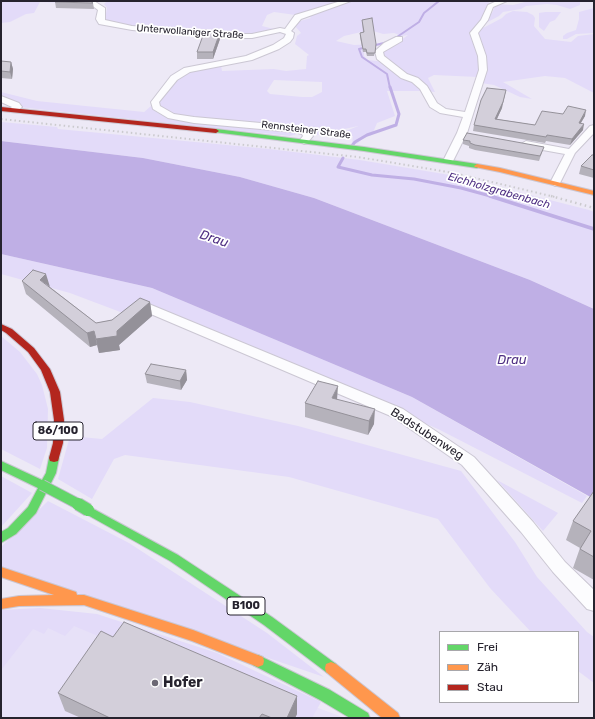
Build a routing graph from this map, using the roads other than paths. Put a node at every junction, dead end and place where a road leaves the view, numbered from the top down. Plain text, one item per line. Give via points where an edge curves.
1 (89, 1) edge
2 (348, 1) edge
3 (504, 1) edge
4 (286, 31) junction
5 (399, 39) dead end
6 (1, 99) edge
7 (1, 109) edge
8 (13, 110) junction
9 (468, 115) junction
10 (593, 128) dead end
11 (304, 141) junction
12 (516, 143) edge
13 (571, 152) junction
14 (448, 161) junction
15 (555, 182) junction
16 (594, 193) edge
17 (144, 306) edge
18 (1, 327) edge
19 (1, 465) edge
20 (1, 538) edge
21 (1, 572) edge
22 (84, 600) junction
23 (594, 603) edge
24 (1, 604) edge
25 (363, 718) edge
26 (393, 718) edge

1 - 4 street, Unterwollaniger Straße via 101,9 102,22 132,28 233,36
2 - 4 street via 298,17
3 - 9 street via 490,6 474,33 482,56 483,70
4 - 11 street, Unterwollaniger Straße via 290,36 276,48 233,62 187,70 174,78 155,102 156,107 171,116 294,129 306,132 308,136
5 - 9 street via 379,51 380,57 424,88 433,105 443,111
6 - 8 street via 16,105
7 - 8 main road, Rennsteiner Straße
8 - 11 main road, Rennsteiner Straße
9 - 14 street via 466,134
10 - 13 street
11 - 14 main road, Rennsteiner Straße
12 - 13 street
13 - 15 street
14 - 15 main road, Rennsteiner Straße
15 - 16 main road, Rennsteiner Straße
17 - 23 street, Badstubenweg via 398,413 468,461 527,527 559,568
18 - 20 main road, 86/100 via 31,350 45,369 55,392 59,420 58,443 51,473 43,491 32,510 12,531
19 - 26 main road, B100, bridge via 174,558 268,621
21 - 22 main road
22 - 24 main road via 19,601
22 - 25 main road via 259,661 325,694

